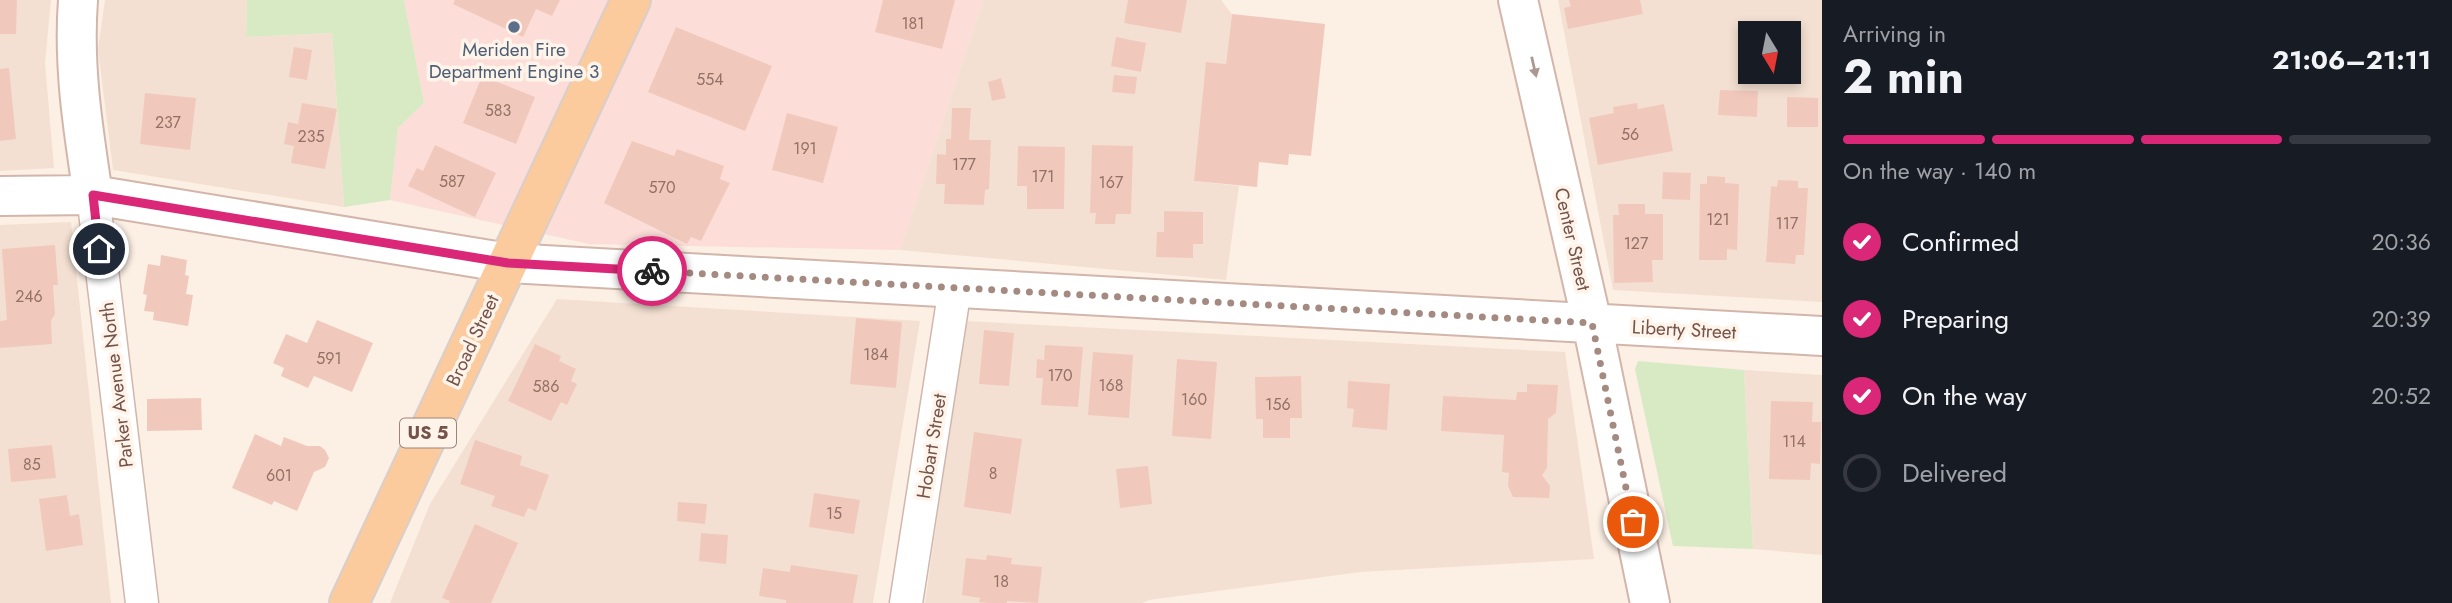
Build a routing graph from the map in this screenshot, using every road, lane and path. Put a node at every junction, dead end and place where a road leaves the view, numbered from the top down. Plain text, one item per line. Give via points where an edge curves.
1 (78, 0) edge
2 (631, 0) edge
3 (1518, 0) edge
4 (93, 195) junction
5 (0, 196) edge
6 (508, 263) junction
7 (956, 288) junction
8 (1592, 323) junction
9 (1822, 336) edge
10 (142, 603) edge
11 (349, 603) edge
12 (906, 603) edge
13 (1650, 603) edge

1 - 4 main road, Parker Avenue North via 78,93
2 - 6 main road, Broad Street / US 5
3 -> 8 main road, Center Street
4 - 5 main road, Liberty Street
4 - 6 main road, Liberty Street
4 - 10 street, Parker Avenue North
6 - 7 main road, Liberty Street
6 - 11 main road, Broad Street / US 5
7 - 8 main road, Liberty Street
7 - 12 street, Hobart Street
8 - 9 main road, Liberty Street
8 - 13 main road, Center Street

